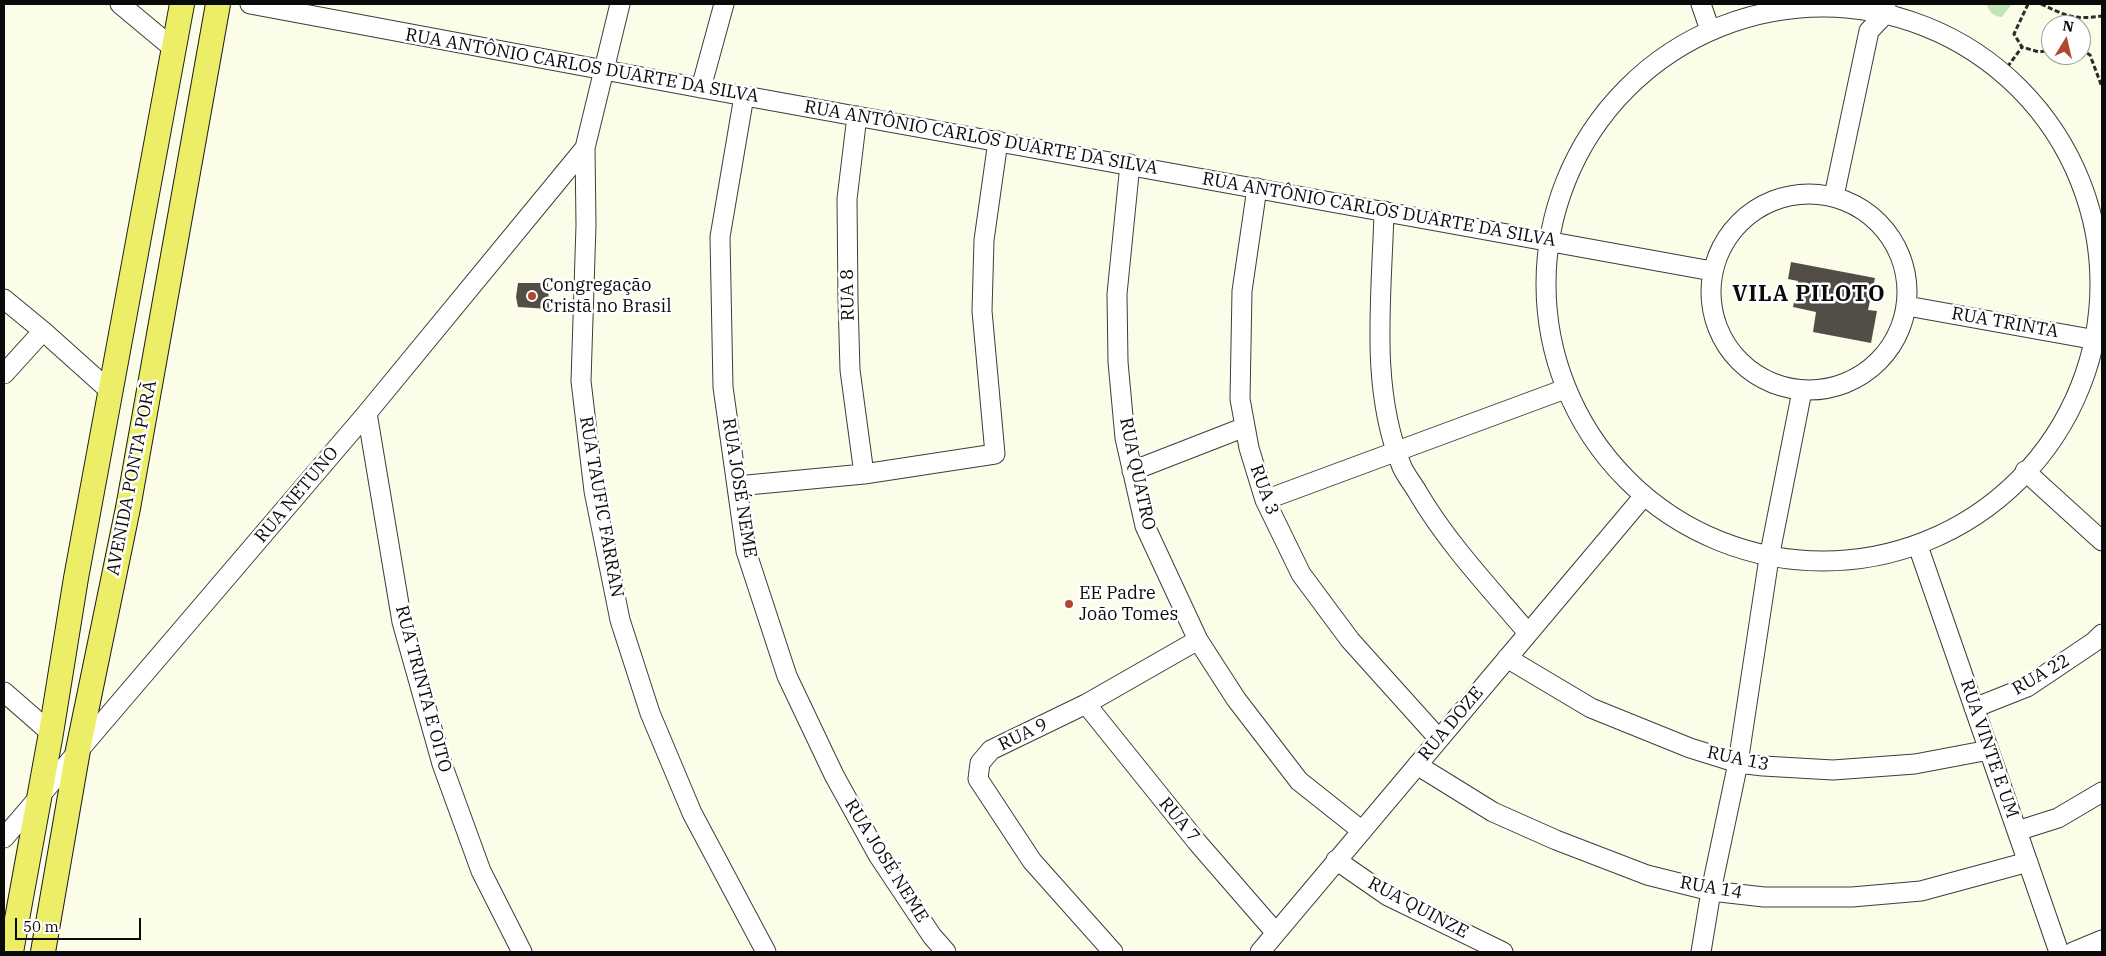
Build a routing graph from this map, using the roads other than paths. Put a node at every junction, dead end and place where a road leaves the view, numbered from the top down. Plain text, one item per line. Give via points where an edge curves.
1 (120, 4) edge
2 (182, 4) edge
3 (218, 4) edge
4 (250, 4) edge
5 (620, 4) edge
6 (724, 4) edge
7 (1701, 4) edge
8 (1862, 7) edge
9 (1886, 9) edge
10 (1710, 30) junction
11 (1870, 32) junction
12 (174, 49) junction
13 (605, 70) junction
14 (701, 88) junction
15 (744, 96) junction
16 (857, 116) junction
17 (998, 141) junction
18 (585, 148) junction
19 (1130, 164) junction
20 (1257, 188) junction
21 (1834, 196) junction
22 (2096, 201) edge
23 (1384, 211) junction
24 (1547, 241) junction
25 (1712, 271) junction
26 (4, 299) edge
27 (1907, 306) junction
28 (43, 331) junction
29 (2100, 341) edge
30 (4, 374) edge
31 (1565, 389) junction
32 (110, 391) junction
33 (1802, 391) junction
34 (367, 413) junction
35 (1245, 426) junction
36 (1398, 451) junction
37 (1132, 470) junction
38 (2025, 471) junction
39 (864, 474) junction
40 (737, 486) junction
41 (1643, 497) junction
42 (1265, 500) junction
43 (90, 502) junction
44 (128, 508) junction
45 (2102, 541) edge
46 (1918, 546) junction
47 (1769, 558) junction
48 (1528, 632) junction
49 (2102, 634) edge
50 (1198, 640) junction
51 (1506, 658) junction
52 (4, 692) edge
53 (1086, 704) junction
54 (1974, 708) junction
55 (51, 733) junction
56 (1439, 739) junction
57 (78, 750) junction
58 (1989, 750) junction
59 (1738, 763) junction
60 (1418, 764) junction
61 (2102, 792) edge
62 (40, 795) junction
63 (1362, 831) junction
64 (2017, 831) junction
65 (4, 838) edge
66 (1336, 860) junction
67 (2028, 862) junction
68 (1711, 891) junction
69 (1276, 933) junction
70 (2102, 940) edge
71 (11, 952) edge
72 (43, 952) edge
73 (522, 952) edge
74 (766, 952) edge
75 (946, 952) edge
76 (1113, 952) edge
77 (1260, 952) edge
78 (1503, 952) edge
79 (1701, 952) edge
80 (2059, 952) edge
81 (2073, 952) edge

1 - 12 street
2 - 12 main road, AVENIDA PONTA PORÃ
3 - 44 main road, AVENIDA PONTA PORÃ
4 - 13 street, RUA ANTÔNIO CARLOS DUARTE DA SILVA
5 - 13 street, RUA TAUFIC FARRAN
6 - 14 street
7 - 10 street
8 - 9 street
8 - 10 street via 1810,7 1767,13
8 - 11 street
9 - 11 street
9 - 22 street via 1947,36 2003,73 2040,111 2070,154
10 - 24 street via 1661,58 1619,94 1596,123 1585,138 1561,188
11 - 21 street
12 - 32 main road, AVENIDA PONTA PORÃ
13 - 14 street, RUA ANTÔNIO CARLOS DUARTE DA SILVA
13 - 18 street, RUA TAUFIC FARRAN
14 - 15 street, RUA ANTÔNIO CARLOS DUARTE DA SILVA
15 - 16 street, RUA ANTÔNIO CARLOS DUARTE DA SILVA
15 - 40 street, RUA JOSÉ NEME via 720,237 724,387
16 - 17 street, RUA ANTÔNIO CARLOS DUARTE DA SILVA
16 - 39 street, RUA 8 via 847,199 849,335 850,370
17 - 19 street, RUA ANTÔNIO CARLOS DUARTE DA SILVA
17 - 39 street via 984,240 982,311 995,454
18 - 34 street, RUA NETUNO
18 - 74 street, RUA TAUFIC FARRAN via 581,381 594,491 620,620 650,713 692,813
19 - 20 street, RUA ANTÔNIO CARLOS DUARTE DA SILVA
19 - 37 street, RUA QUATRO via 1117,294 1118,362 1125,438
20 - 23 street, RUA ANTÔNIO CARLOS DUARTE DA SILVA
20 - 35 street, RUA 3 via 1242,291 1240,399
21 - 25 street via 1802,193 1771,200 1744,217 1723,241
21 - 27 street via 1861,207 1883,226 1899,250 1907,277
22 - 29 street via 2102,294
23 - 24 street, RUA ANTÔNIO CARLOS DUARTE DA SILVA
23 - 36 street via 1380,358 1387,416
24 - 25 street, RUA ANTÔNIO CARLOS DUARTE DA SILVA
24 - 31 street via 1545,312
25 - 33 street via 1710,304 1720,337 1740,364 1769,382
26 - 28 street
27 - 29 street, RUA TRINTA
27 - 33 street via 1899,334 1882,359 1859,377 1841,385
28 - 30 street
28 - 32 street
29 - 38 street via 2062,428
31 - 36 street
31 - 41 street via 1594,444
32 - 43 main road, AVENIDA PONTA PORÃ
33 - 47 street
34 - 57 street, RUA NETUNO
34 - 73 street, RUA TRINTA E OITO via 402,622 442,764 480,872
35 - 37 street
35 - 42 street, RUA 3
36 - 42 street
36 - 48 street via 1403,467 1432,516
37 - 50 street, RUA QUATRO via 1145,526
38 - 45 street
38 - 46 street via 2000,499
39 - 40 street
40 - 75 street, RUA JOSÉ NEME via 746,551 786,676 834,775 878,855
41 - 47 street via 1702,535
41 - 48 street, RUA DOZE
42 - 56 street, RUA 3 via 1301,574 1350,640
43 - 44 main road
43 - 55 main road, AVENIDA PONTA PORÃ
44 - 57 main road, AVENIDA PONTA PORÃ
46 - 47 street via 1870,559 1820,562
46 - 54 street, RUA VINTE E UM
47 - 59 street
48 - 51 street, RUA DOZE
49 - 54 street, RUA 22 via 2027,688
50 - 53 street, RUA 9
50 - 63 street, RUA QUATRO via 1236,699 1299,781
51 - 56 street, RUA DOZE
51 - 59 street, RUA 13 via 1591,708 1690,748
52 - 55 street
53 - 69 street, RUA 7 via 1197,842
53 - 76 street, RUA 9 via 991,750 980,763 978,779 1032,861
54 - 58 street, RUA VINTE E UM
55 - 62 main road, AVENIDA PONTA PORÃ
56 - 60 street, RUA DOZE
57 - 62 street, RUA NETUNO
57 - 72 main road, AVENIDA PONTA PORÃ
58 - 59 street, RUA 13 via 1915,764 1833,770
58 - 64 street, RUA VINTE E UM
59 - 68 street
60 - 63 street, RUA DOZE
60 - 68 street, RUA 14 via 1493,812 1556,840 1647,875
61 - 64 street via 2058,818
62 - 65 street, RUA NETUNO
62 - 71 main road, AVENIDA PONTA PORÃ
63 - 66 street, RUA DOZE
64 - 67 street, RUA VINTE E UM
66 - 69 street, RUA DOZE
66 - 78 street, RUA QUINZE via 1388,896
67 - 68 street, RUA 14 via 1921,891 1852,897 1784,897
67 - 80 street, RUA VINTE E UM
68 - 79 street
69 - 77 street, RUA DOZE
70 - 81 street

